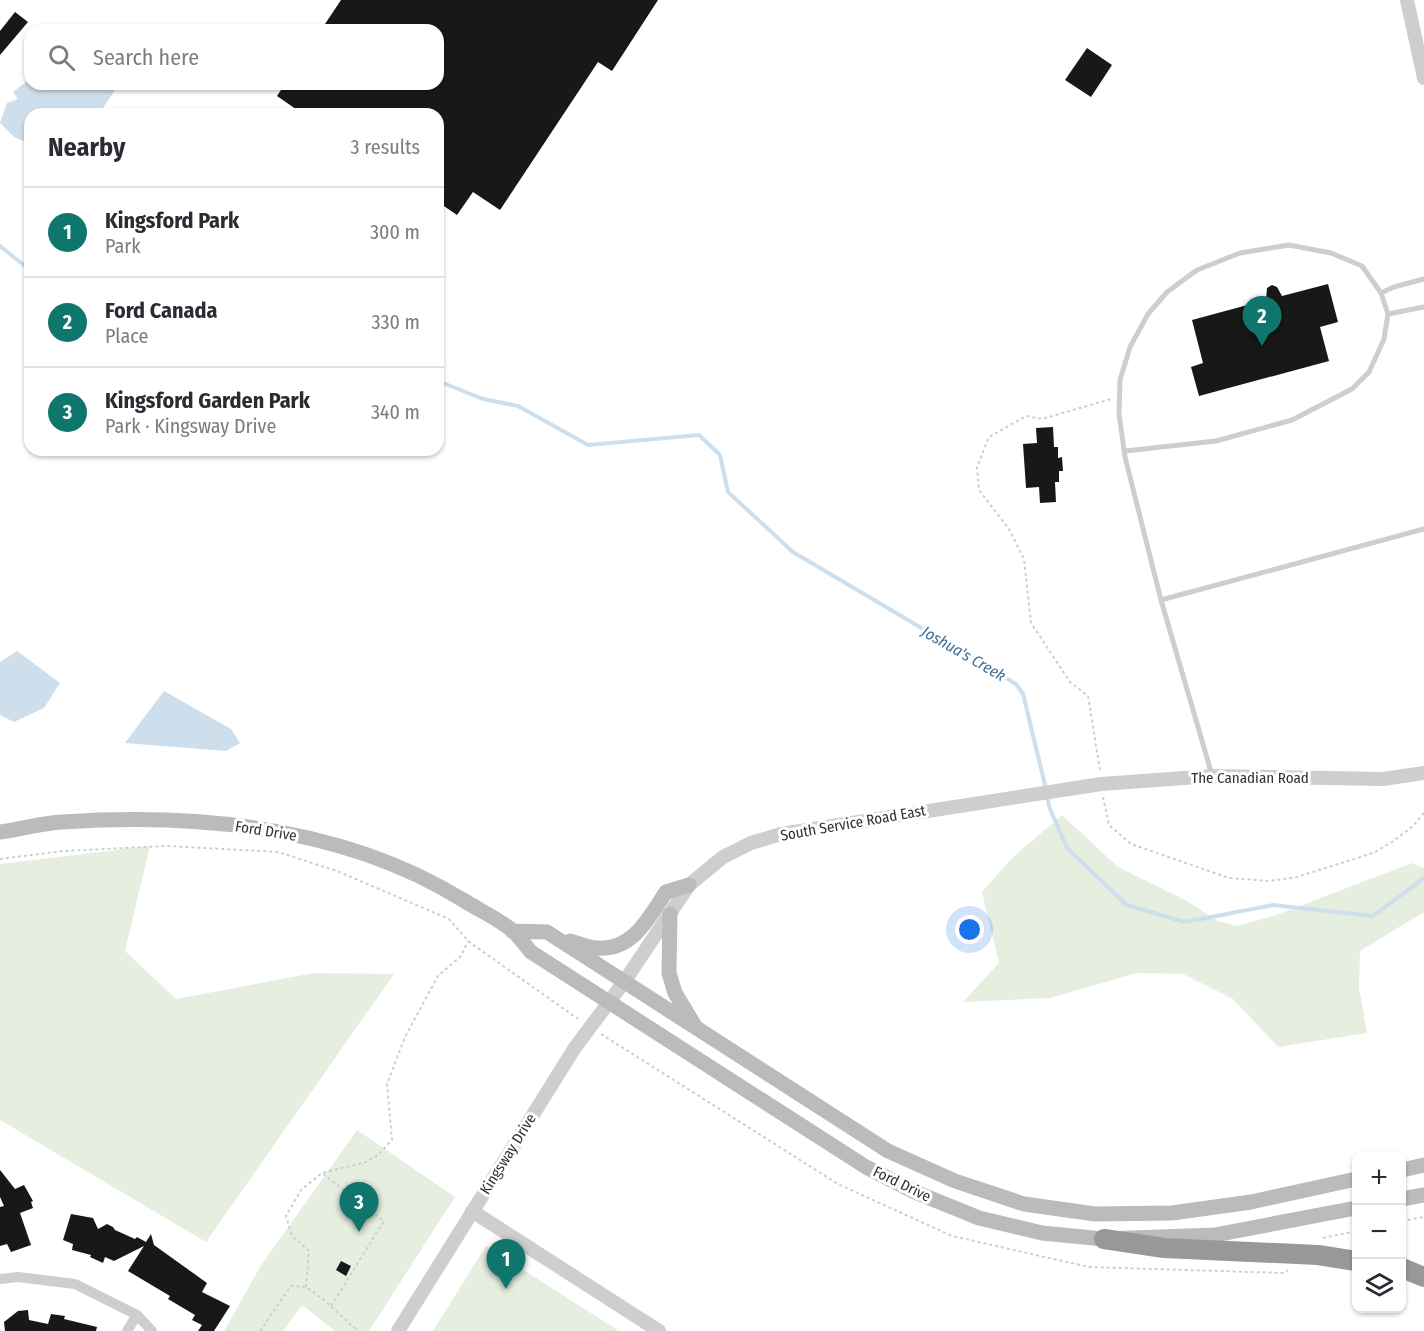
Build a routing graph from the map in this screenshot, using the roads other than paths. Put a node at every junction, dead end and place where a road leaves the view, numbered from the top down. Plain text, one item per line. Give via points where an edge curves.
1 (1407, 0) edge
2 (1424, 78) edge
3 (1424, 279) edge
4 (1381, 293) junction
5 (1424, 307) edge
6 (1388, 314) junction
7 (1125, 452) junction
8 (1424, 529) edge
9 (1161, 600) junction
10 (1424, 773) edge
11 (1212, 776) junction
12 (1076, 788) joint
13 (2, 831) edge
14 (689, 885) junction
15 (670, 914) junction
16 (512, 931) junction
17 (555, 937) junction
18 (624, 982) junction
19 (608, 1004) junction
20 (696, 1029) junction
21 (1424, 1165) edge
22 (1406, 1169) edge
23 (1352, 1180) edge
24 (1424, 1195) edge
25 (1406, 1198) edge
26 (1352, 1209) edge
27 (472, 1211) junction
28 (1104, 1239) junction
29 (1352, 1260) edge
30 (1406, 1270) edge
31 (1424, 1277) edge
32 (0, 1278) edge
33 (136, 1315) junction
34 (127, 1331) edge
35 (152, 1331) edge
36 (398, 1331) edge
37 (659, 1331) edge

1 - 2 street
3 - 4 lane
4 - 6 lane
4 - 7 lane via 1362,266 1331,253 1289,245 1240,253 1197,270 1167,292 1130,346 1119,396
5 - 6 lane
6 - 7 lane via 1384,339 1369,372 1352,389 1292,420 1216,441
7 - 9 lane
8 - 9 lane
9 - 11 lane
10 - 11 street, The Canadian Road via 1383,778
11 - 12 street, The Canadian Road
12 - 14 street, South Service Road East via 781,834 723,857
13 - 16 main road, Ford Drive via 61,822 163,819 240,826 313,839 393,863
14 - 15 street, South Service Road East
14 - 17 main road via 666,892 636,934 613,947 596,948
15 - 18 street, South Service Road East
15 - 20 main road via 669,973 675,993
16 - 17 main road, Ford Drive via 547,932
16 - 19 main road, Ford Drive via 531,952
17 - 18 main road, Ford Drive
18 - 19 street, Kingsway Drive
18 - 20 main road, Ford Drive
19 - 27 street, Kingsway Drive
19 - 28 main road, Ford Drive via 866,1167 915,1192 979,1218 1042,1233
20 - 23 main road, Ford Drive via 888,1151 955,1181 1024,1204 1095,1214 1172,1213 1251,1202
21 - 22 main road
24 - 25 main road
26 - 28 main road, Ford Drive via 1215,1234
27 - 36 street, Kingsway Drive
27 - 37 street
28 - 29 highway via 1164,1248 1318,1255
30 - 31 highway
32 - 33 street via 75,1284
33 - 34 street
33 - 35 street

